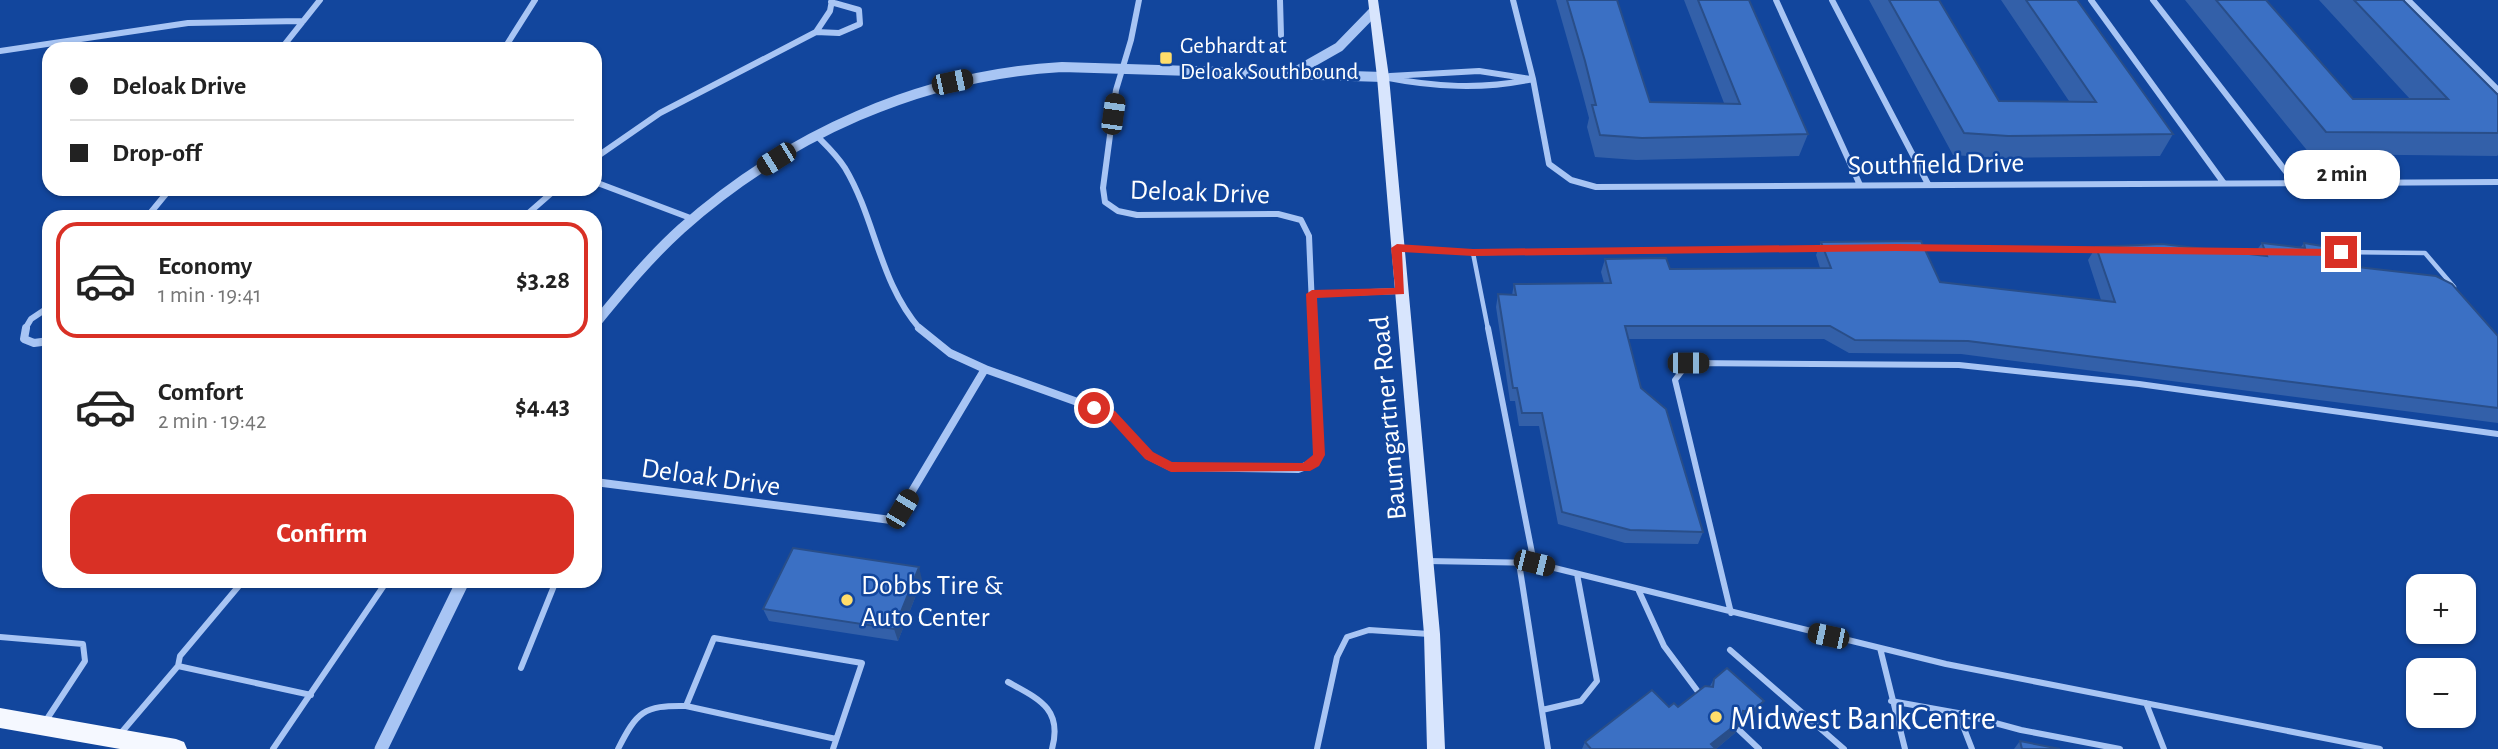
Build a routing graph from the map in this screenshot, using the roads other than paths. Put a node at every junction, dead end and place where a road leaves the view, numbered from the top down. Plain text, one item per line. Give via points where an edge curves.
1 (320, 0) edge
2 (535, 0) edge
3 (1139, 0) edge
4 (1280, 0) edge
5 (1513, 0) edge
6 (1776, 0) edge
7 (1832, 0) edge
8 (2091, 0) edge
9 (2153, 0) edge
10 (2408, 0) edge
11 (831, 1) edge
12 (1374, 5) edge
13 (303, 21) junction
14 (816, 32) junction
15 (1281, 35) dead end
16 (60, 42) edge
17 (286, 42) edge
18 (508, 42) edge
19 (42, 45) edge
20 (0, 51) edge
21 (1123, 67) junction
22 (1291, 74) junction
23 (1383, 77) junction
24 (1533, 79) junction
25 (2498, 90) edge
26 (816, 135) junction
27 (602, 153) edge
28 (2223, 182) junction
29 (2294, 182) junction
30 (2498, 182) edge
31 (1928, 184) junction
32 (602, 185) edge
33 (1860, 185) junction
34 (164, 196) edge
35 (548, 196) edge
36 (153, 210) edge
37 (532, 210) edge
38 (693, 219) junction
39 (1397, 248) junction
40 (1828, 248) edge
41 (1910, 248) edge
42 (2105, 250) edge
43 (2216, 251) edge
44 (2272, 252) edge
45 (2327, 252) edge
46 (1473, 253) junction
47 (1400, 291) junction
48 (1312, 294) junction
49 (2461, 295) edge
50 (42, 311) edge
51 (602, 316) edge
52 (42, 342) edge
53 (985, 369) junction
54 (2498, 434) edge
55 (602, 482) edge
56 (1425, 561) junction
57 (1519, 563) junction
58 (1534, 563) junction
59 (1577, 574) junction
60 (237, 588) edge
61 (382, 588) edge
62 (460, 588) edge
63 (553, 588) edge
64 (1638, 589) junction
65 (1731, 613) junction
66 (1432, 634) junction
67 (0, 637) edge
68 (1880, 648) junction
69 (1730, 650) dead end
70 (178, 666) junction
71 (521, 668) dead end
72 (1008, 682) dead end
73 (311, 695) junction
74 (1702, 697) edge
75 (1891, 701) junction
76 (2146, 703) junction
77 (686, 706) junction
78 (1542, 710) junction
79 (1958, 713) junction
80 (0, 718) edge
81 (43, 724) junction
82 (1739, 730) edge
83 (117, 738) junction
84 (836, 739) junction
85 (176, 749) edge
86 (273, 749) edge
87 (381, 749) edge
88 (618, 749) edge
89 (833, 749) edge
90 (1052, 749) edge
91 (1317, 749) edge
92 (1436, 749) edge
93 (1548, 749) edge
94 (1759, 749) edge
95 (1844, 749) edge
96 (1905, 749) edge
97 (1972, 749) edge
98 (2120, 749) edge
99 (2164, 749) edge
100 (2380, 749) edge

1 - 13 street
2 - 18 street
3 - 21 street, Deloak Drive
4 - 15 street
5 - 24 street, Southfield Drive
6 - 33 street
7 - 31 street
8 - 28 street
9 - 29 street
10 - 25 street
11 - 14 street
11 - 14 street via 859,10 860,24 841,34
12 - 22 street via 1343,46
12 - 23 main road, Baumgartner Road
13 - 16 street via 188,23
13 - 17 street
14 - 27 street via 660,113
19 - 20 street
21 - 22 street
21 - 26 street via 1023,70 952,82 883,104
21 - 48 street, Deloak Drive via 1116,90 1105,202 1137,215 1246,213 1301,220 1309,236
22 - 23 street
23 - 24 street via 1509,72
23 - 24 street via 1430,87 1499,86
23 - 39 main road, Baumgartner Road
24 - 33 street, Southfield Drive via 1549,164 1581,185
26 - 38 street
26 - 53 street via 846,170 893,294 913,324 933,343
28 - 29 street, Southfield Drive
28 - 31 street, Southfield Drive
29 - 30 street, Southfield Drive
31 - 33 street, Southfield Drive
32 - 38 street
34 - 36 street
35 - 37 street
38 - 51 street
39 - 46 lane
39 - 47 main road, Baumgartner Road
40 - 46 lane
41 - 42 lane
43 - 44 lane
45 - 49 lane via 2425,253
46 - 58 lane
47 - 48 street
47 - 56 main road, Baumgartner Road
48 - 53 street, Deloak Drive via 1319,455 1306,468 1171,467 1149,456 1111,414
50 - 52 street via 31,317 24,339
53 - 55 street, Deloak Drive via 902,509 891,520
54 - 65 lane via 2139,384 1959,365 1688,363 1675,380
56 - 57 lane
56 - 66 main road, Baumgartner Road
57 - 58 lane
57 - 78 lane
58 - 59 lane
59 - 64 lane
59 - 78 lane via 1597,681 1591,695 1578,704
60 - 70 lane via 180,656
61 - 73 lane
62 - 87 street
63 - 71 lane
64 - 65 lane
64 - 74 lane via 1674,666
65 - 68 lane
66 - 91 lane via 1369,630 1347,637 1337,657
66 - 92 main road, Baumgartner Road
67 - 81 lane via 83,645 85,661
68 - 75 lane
68 - 76 lane
69 - 95 lane
70 - 73 lane
70 - 83 lane
72 - 90 lane via 1046,704 1055,720
73 - 86 lane
75 - 79 lane
75 - 96 lane
76 - 99 lane
76 - 100 lane
77 - 84 lane
77 - 84 lane via 713,638 862,663
77 - 88 lane via 645,708
78 - 93 lane
79 - 97 lane
79 - 98 lane
80 - 81 main road
81 - 83 main road
82 - 94 lane
83 - 85 main road
84 - 89 lane

